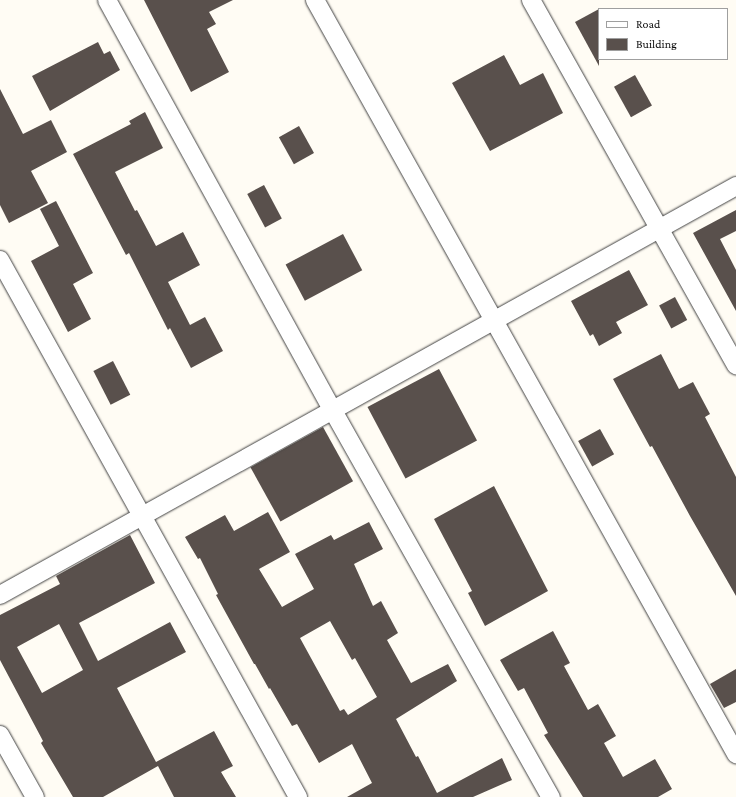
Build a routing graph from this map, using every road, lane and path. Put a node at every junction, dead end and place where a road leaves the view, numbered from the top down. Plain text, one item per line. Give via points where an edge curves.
1 (107, 0) edge
2 (315, 0) edge
3 (531, 0) edge
4 (736, 186) edge
5 (660, 230) junction
6 (0, 260) edge
7 (494, 321) junction
8 (736, 365) edge
9 (332, 409) junction
10 (142, 515) junction
11 (0, 595) edge
12 (0, 735) edge
13 (736, 754) edge
14 (35, 797) edge
15 (298, 797) edge
16 (552, 797) edge

1 - 9 street
2 - 7 street
3 - 5 street
4 - 5 street
5 - 7 street
5 - 8 street
6 - 10 street
7 - 9 street
7 - 13 street
9 - 10 street
9 - 16 street
10 - 11 street
10 - 15 street
12 - 14 street

